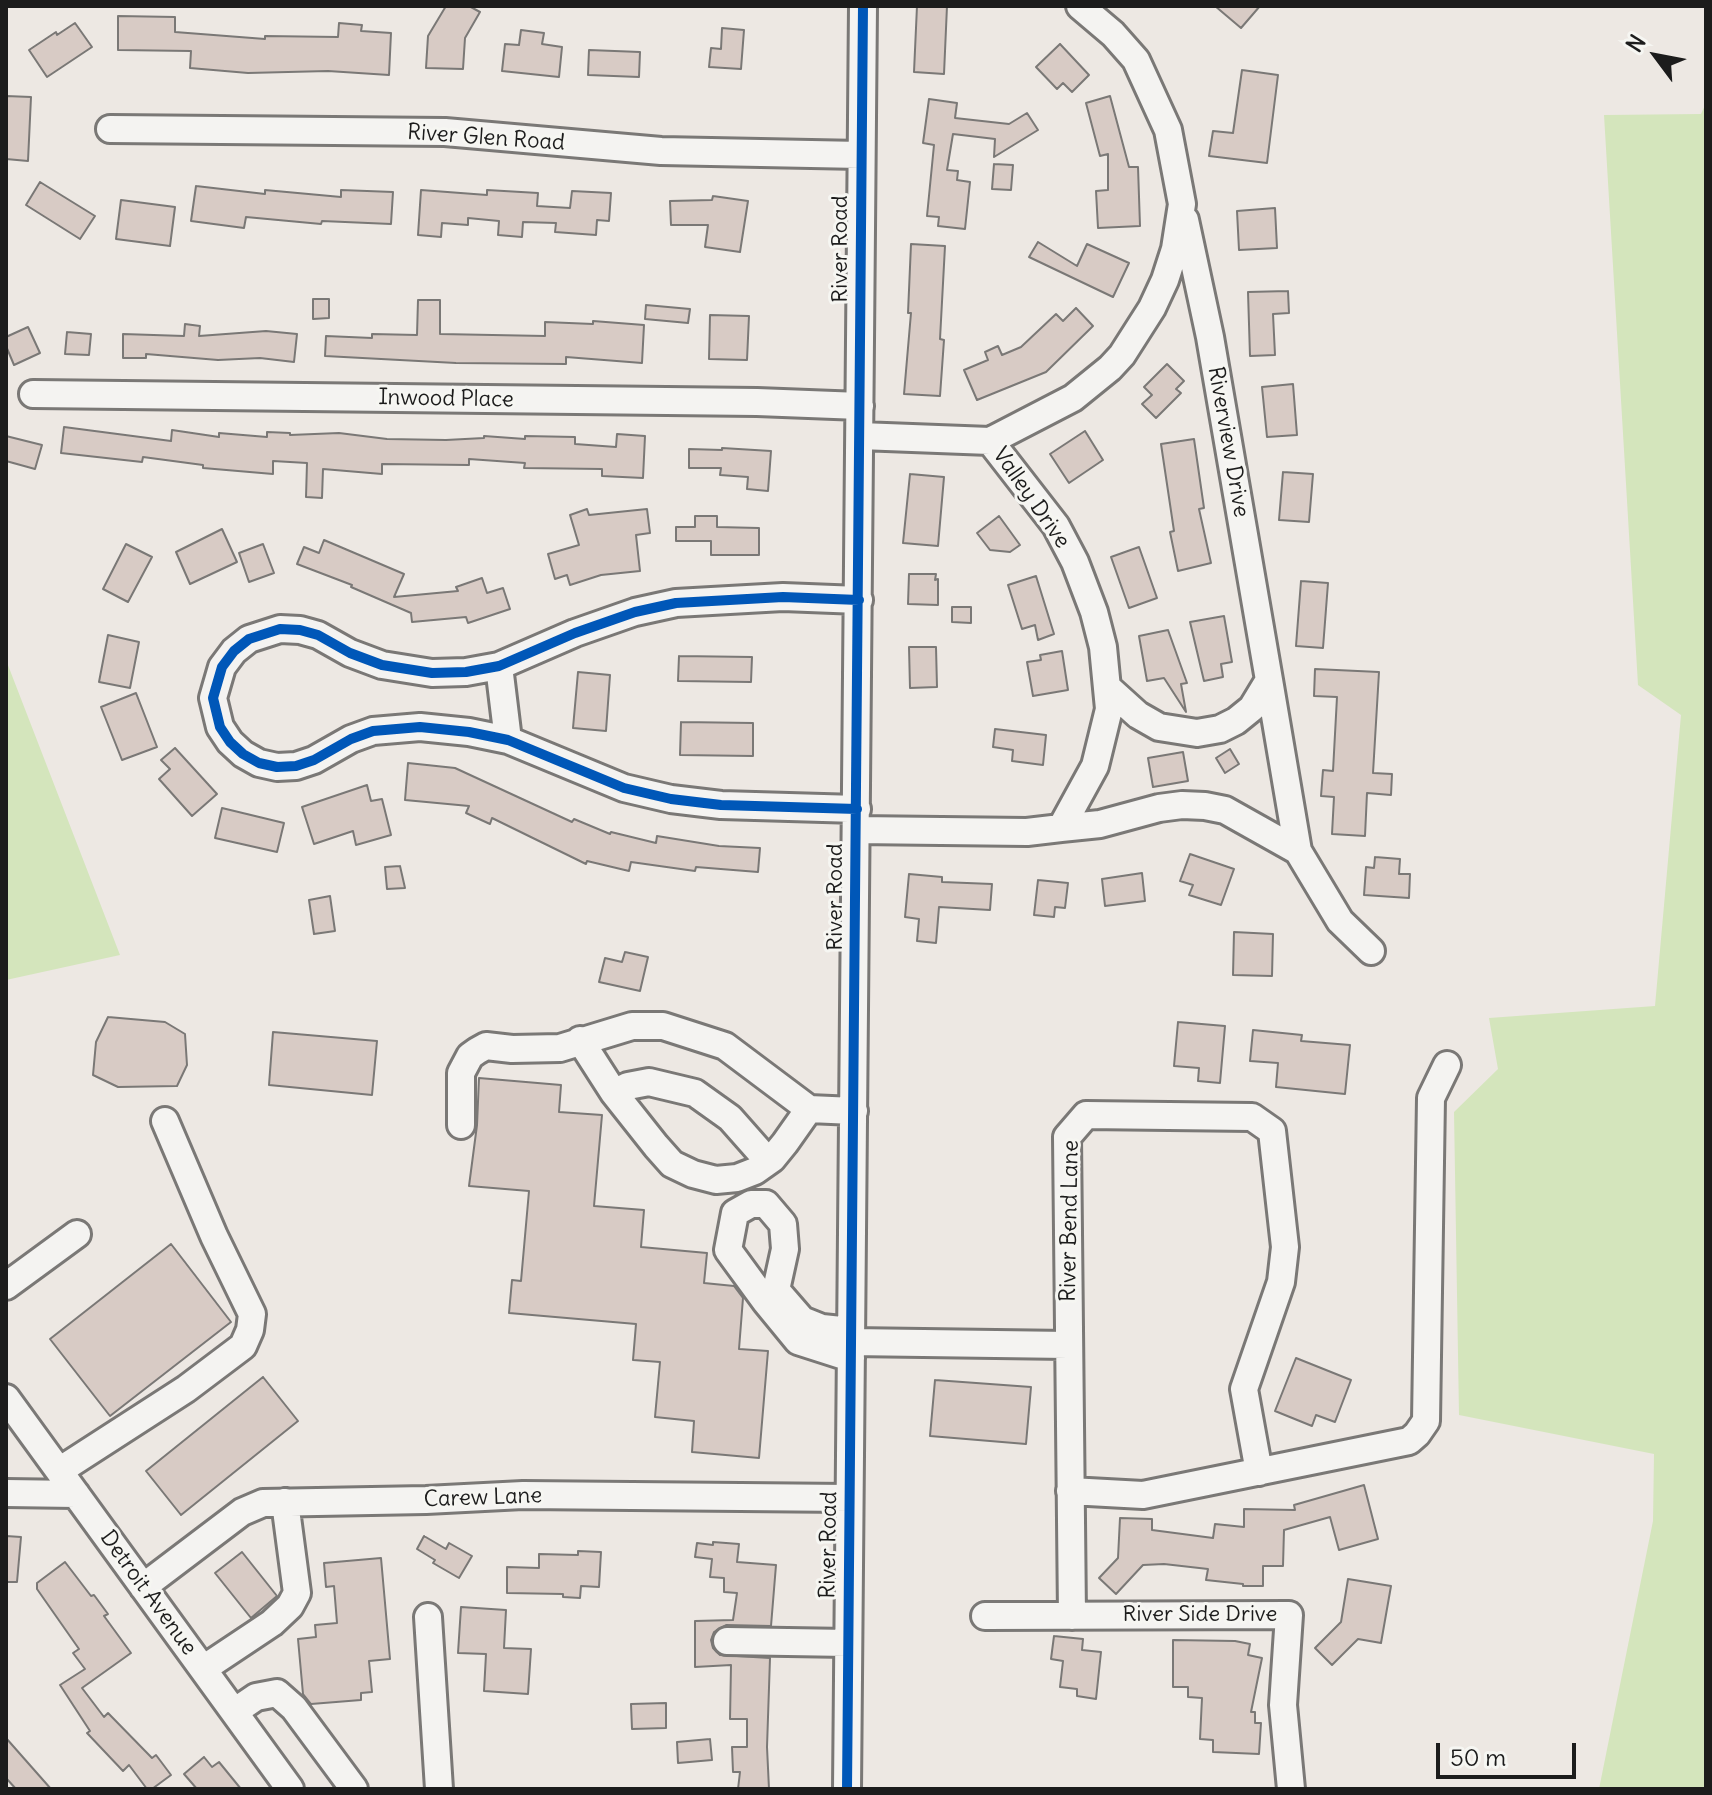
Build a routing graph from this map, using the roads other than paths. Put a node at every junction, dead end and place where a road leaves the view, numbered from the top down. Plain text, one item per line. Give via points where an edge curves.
1 (863, 6) edge
2 (1080, 6) edge
3 (110, 129) dead end
4 (861, 155) junction
5 (1182, 204) junction
6 (33, 394) dead end
7 (860, 406) junction
8 (860, 436) junction
9 (990, 441) junction
10 (859, 600) junction
11 (499, 666) junction
12 (1269, 680) junction
13 (1107, 687) junction
14 (508, 740) junction
15 (856, 820) junction
16 (1061, 828) junction
17 (1298, 851) junction
18 (1371, 951) dead end
19 (580, 1040) junction
20 (1447, 1065) dead end
21 (614, 1093) junction
22 (809, 1109) junction
23 (854, 1111) junction
24 (165, 1121) dead end
25 (461, 1125) dead end
26 (768, 1161) junction
27 (77, 1234) dead end
28 (6, 1286) edge
29 (851, 1343) junction
30 (1068, 1345) junction
31 (6, 1398) edge
32 (59, 1471) junction
33 (1259, 1472) junction
34 (1070, 1491) junction
35 (6, 1493) edge
36 (76, 1494) junction
37 (849, 1498) junction
38 (285, 1502) junction
39 (143, 1587) junction
40 (985, 1616) dead end
41 (1072, 1616) junction
42 (428, 1617) dead end
43 (727, 1641) dead end
44 (848, 1643) junction
45 (203, 1669) junction
46 (234, 1712) junction
47 (343, 1785) edge
48 (290, 1789) edge
49 (439, 1789) edge
50 (847, 1789) edge
51 (1291, 1789) edge

1 - 4 street, River Road
2 - 5 street, Riverview Drive via 1113,34 1146,78 1168,130
3 - 4 street, River Glen Road via 445,132 661,151
4 - 7 street, River Road
5 - 9 street via 1165,280 1122,355 1073,398
5 - 12 street, Riverview Drive
6 - 7 street, Inwood Place
7 - 8 street, River Road
8 - 9 street
8 - 10 street, River Road
9 - 13 street, Valley Drive via 1045,510 1075,562 1100,636
10 - 11 street via 783,597 676,603 620,617
10 - 15 street, River Road
11 - 14 street
11 - 14 street via 466,672 407,670 350,653 318,635 280,629 249,639 234,651 222,667 213,698 230,742 259,763 277,767 314,760 351,739 396,727
12 - 13 street via 1252,708 1236,721 1197,733 1159,727
12 - 17 street, Riverview Drive
13 - 16 street, Valley Drive via 1109,709 1095,766
14 - 15 street via 624,788 671,799
15 - 16 street via 1027,832
15 - 23 street, River Road
16 - 17 street via 1171,807 1205,806 1225,810
17 - 18 street, Riverview Drive via 1340,921
19 - 21 street
19 - 22 street via 632,1026 663,1026 694,1035 725,1046
19 - 25 street via 560,1048 486,1046 477,1051 461,1073
20 - 33 street via 1431,1098 1426,1421 1409,1441
21 - 26 street via 649,1082 695,1093 730,1118
21 - 26 street via 672,1164 693,1174 737,1178
22 - 23 street
22 - 26 street
23 - 29 street, River Road
24 - 32 street via 252,1314 250,1330 243,1346 197,1380
27 - 28 street
29 - 29 street via 802,1320 776,1290 785,1249 783,1224 766,1204 751,1204 735,1213 728,1250 798,1341
29 - 30 street
29 - 37 street, River Road
30 - 33 street, River Bend Lane via 1067,1137 1079,1121 1086,1115 1252,1117 1272,1131 1285,1247 1281,1282 1244,1389
30 - 34 street, River Bend Lane
31 - 32 street, Detroit Avenue
32 - 36 street, Detroit Avenue
33 - 34 street via 1143,1495
34 - 41 street, River Bend Lane
35 - 36 street
36 - 39 street, Detroit Avenue
37 - 38 street, Carew Lane via 523,1495
37 - 44 street, River Road
38 - 39 street, Carew Lane via 263,1503 242,1512
38 - 45 street via 297,1593 272,1623
39 - 45 street, Detroit Avenue
40 - 41 street, River Side Drive
41 - 51 street, River Side Drive via 1289,1615 1283,1705
42 - 49 street
43 - 44 street
44 - 50 street, River Road
45 - 46 street, Detroit Avenue
46 - 47 street via 256,1697 277,1693 294,1708
46 - 48 street, Detroit Avenue

